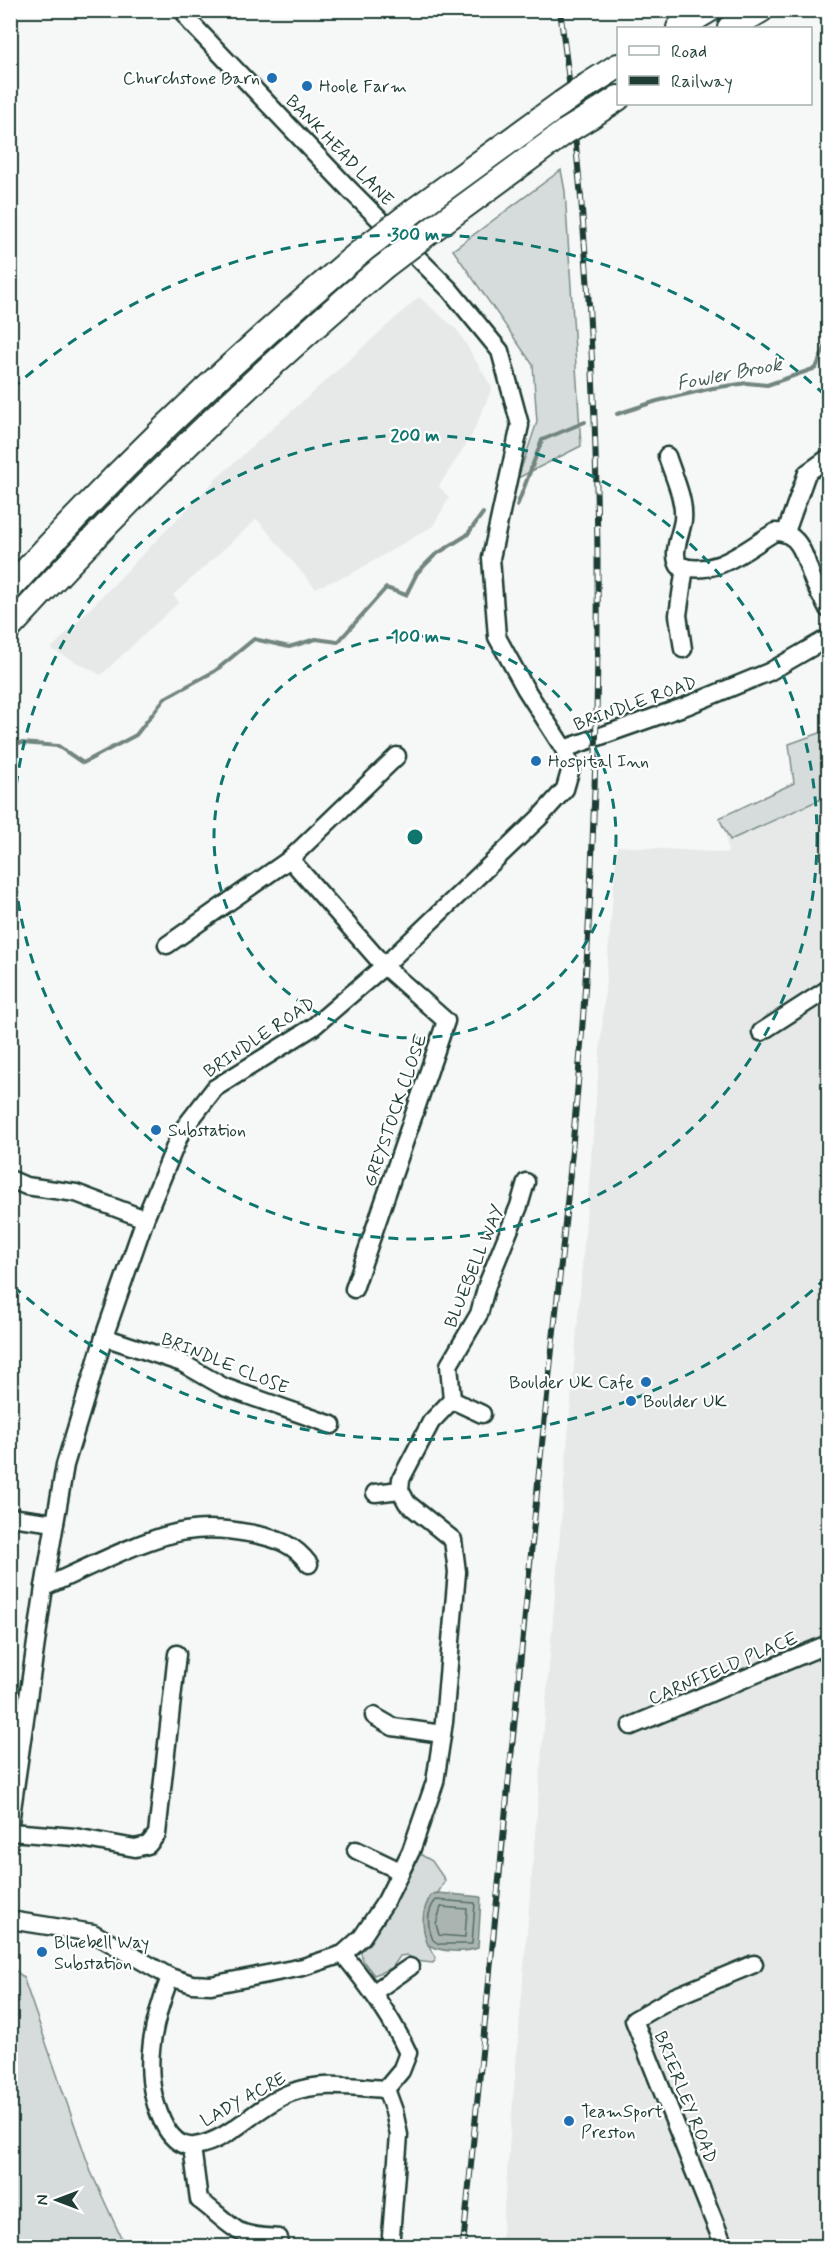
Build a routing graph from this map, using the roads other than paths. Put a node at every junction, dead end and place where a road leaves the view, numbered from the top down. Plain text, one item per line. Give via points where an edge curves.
1 (183, 10) edge
2 (709, 10) edge
3 (761, 10) edge
4 (681, 27) edge
5 (732, 27) edge
6 (617, 67) edge
7 (617, 99) edge
8 (667, 456) dead end
9 (828, 458) edge
10 (786, 532) junction
11 (685, 567) junction
12 (10, 588) edge
13 (828, 609) edge
14 (10, 627) edge
15 (828, 638) edge
16 (683, 649) dead end
17 (564, 749) junction
18 (397, 756) dead end
19 (290, 860) junction
20 (167, 945) dead end
21 (384, 966) junction
22 (828, 989) edge
23 (761, 1032) dead end
24 (10, 1179) edge
25 (526, 1182) dead end
26 (145, 1219) junction
27 (354, 1289) dead end
28 (104, 1337) junction
29 (452, 1400) junction
30 (482, 1414) dead end
31 (332, 1425) dead end
32 (400, 1490) junction
33 (375, 1493) dead end
34 (10, 1517) edge
35 (55, 1523) junction
36 (309, 1564) dead end
37 (44, 1587) junction
38 (828, 1644) edge
39 (177, 1654) dead end
40 (374, 1716) dead end
41 (631, 1726) dead end
42 (442, 1734) junction
43 (10, 1823) edge
44 (10, 1832) edge
45 (356, 1850) dead end
46 (400, 1871) junction
47 (10, 1920) edge
48 (343, 1954) junction
49 (754, 1964) dead end
50 (410, 1967) dead end
51 (170, 1977) junction
52 (374, 1992) junction
53 (386, 2089) junction
54 (192, 2147) junction
55 (391, 2236) dead end
56 (279, 2238) dead end
57 (724, 2247) edge

1 - 17 street, BANK HEAD LANE via 450,290 500,351 520,425 491,558 497,637
2 - 4 highway
3 - 5 highway
6 - 12 highway, bridge via 415,210 273,327 124,468
7 - 14 highway, bridge via 382,268 259,375 180,449
8 - 11 street via 682,505 676,560
9 - 10 street via 807,473
10 - 11 street via 775,532 719,567
10 - 13 street via 805,556
11 - 16 street via 678,615
15 - 17 street, BRINDLE ROAD via 759,676
17 - 21 street, BRINDLE ROAD via 571,768 565,789
18 - 19 street
19 - 20 street
19 - 21 street
21 - 26 street, BRINDLE ROAD via 313,1027 215,1088 181,1132
21 - 27 street, GREYSTOCK CLOSE via 446,1021
22 - 23 street
24 - 26 street via 26,1186 76,1193
25 - 29 street, BLUEBELL WAY via 479,1314 449,1365
26 - 28 street, BRINDLE ROAD
28 - 31 street, BRINDLE CLOSE via 182,1363 224,1387
28 - 35 street, BRINDLE ROAD via 65,1465
29 - 30 street
29 - 32 street via 430,1422 400,1479
32 - 33 street
32 - 42 street via 408,1503 453,1540 456,1550
34 - 35 street
35 - 37 street, BRINDLE ROAD
36 - 37 street via 291,1544 224,1529 205,1529 183,1531 138,1547
37 - 43 street, BRINDLE ROAD
38 - 41 street, CARNFIELD PLACE
39 - 44 street via 157,1834 148,1845 135,1848 75,1837
40 - 42 street via 393,1727
42 - 46 street via 429,1804
45 - 46 street
46 - 48 street via 362,1937
47 - 51 street via 93,1933
48 - 51 street via 303,1967 211,1985
48 - 52 street
49 - 57 street, BRIERLEY ROAD via 674,1997 633,2020
50 - 52 street
51 - 54 street, LADY ACRE via 149,2056 150,2083 156,2110 168,2132 178,2143
52 - 53 street via 408,2053 401,2071
53 - 54 street, LADY ACRE via 319,2086 289,2093 214,2141
53 - 55 street via 399,2135
54 - 56 street, LADY ACRE via 199,2200 238,2231

